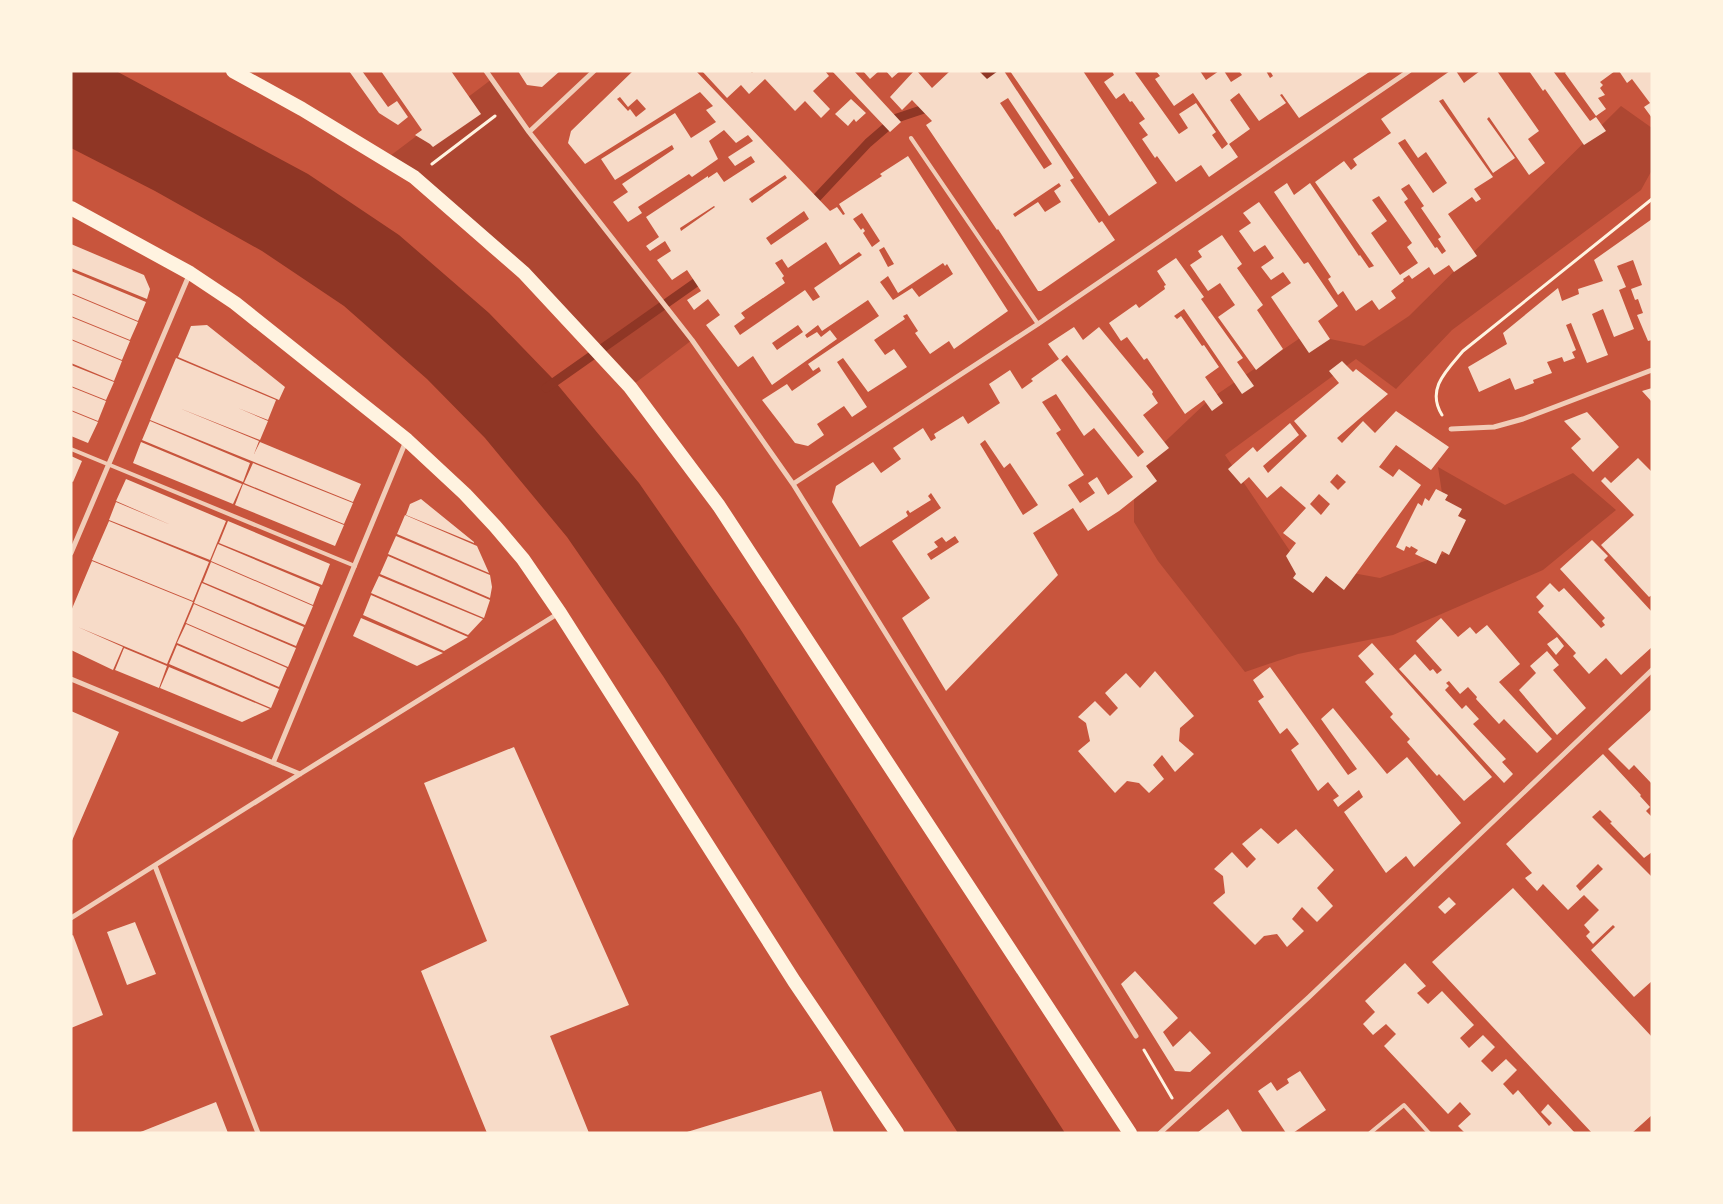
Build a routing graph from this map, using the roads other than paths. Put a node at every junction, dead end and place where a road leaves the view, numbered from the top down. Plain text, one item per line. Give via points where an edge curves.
1 (233, 71) edge
2 (486, 71) edge
3 (594, 71) edge
4 (1410, 71) edge
5 (529, 132) junction
6 (911, 138) dead end
7 (71, 208) edge
8 (190, 273) junction
9 (1038, 324) junction
10 (1652, 370) edge
11 (1450, 428) road end
12 (407, 440) junction
13 (71, 449) edge
14 (108, 464) junction
15 (792, 484) junction
16 (71, 553) edge
17 (355, 566) junction
18 (560, 613) junction
19 (1652, 670) edge
20 (71, 679) edge
21 (273, 763) junction
22 (300, 774) junction
23 (155, 866) junction
24 (71, 918) edge
25 (1136, 1036) road end
26 (258, 1133) edge
27 (897, 1133) edge
28 (1130, 1133) edge
29 (1160, 1133) edge
30 (1370, 1133) edge
31 (1429, 1133) edge

1 - 28 highway via 414,177 524,273 630,387 707,490
2 - 5 street
3 - 5 street
4 - 9 street
5 - 15 street via 692,340
6 - 9 lane
7 - 8 highway
8 - 12 highway via 235,303
8 - 14 street
9 - 15 street
10 - 11 street via 1523,419 1494,427
12 - 17 street
12 - 18 highway via 495,526 523,559
13 - 14 lane
14 - 16 street
14 - 17 lane
15 - 25 street
17 - 21 street
18 - 22 street
18 - 27 highway via 794,981
19 - 29 street via 1309,997
20 - 21 street
21 - 22 street
22 - 23 street
23 - 24 street
23 - 26 street
30 - 31 lane via 1404,1105

